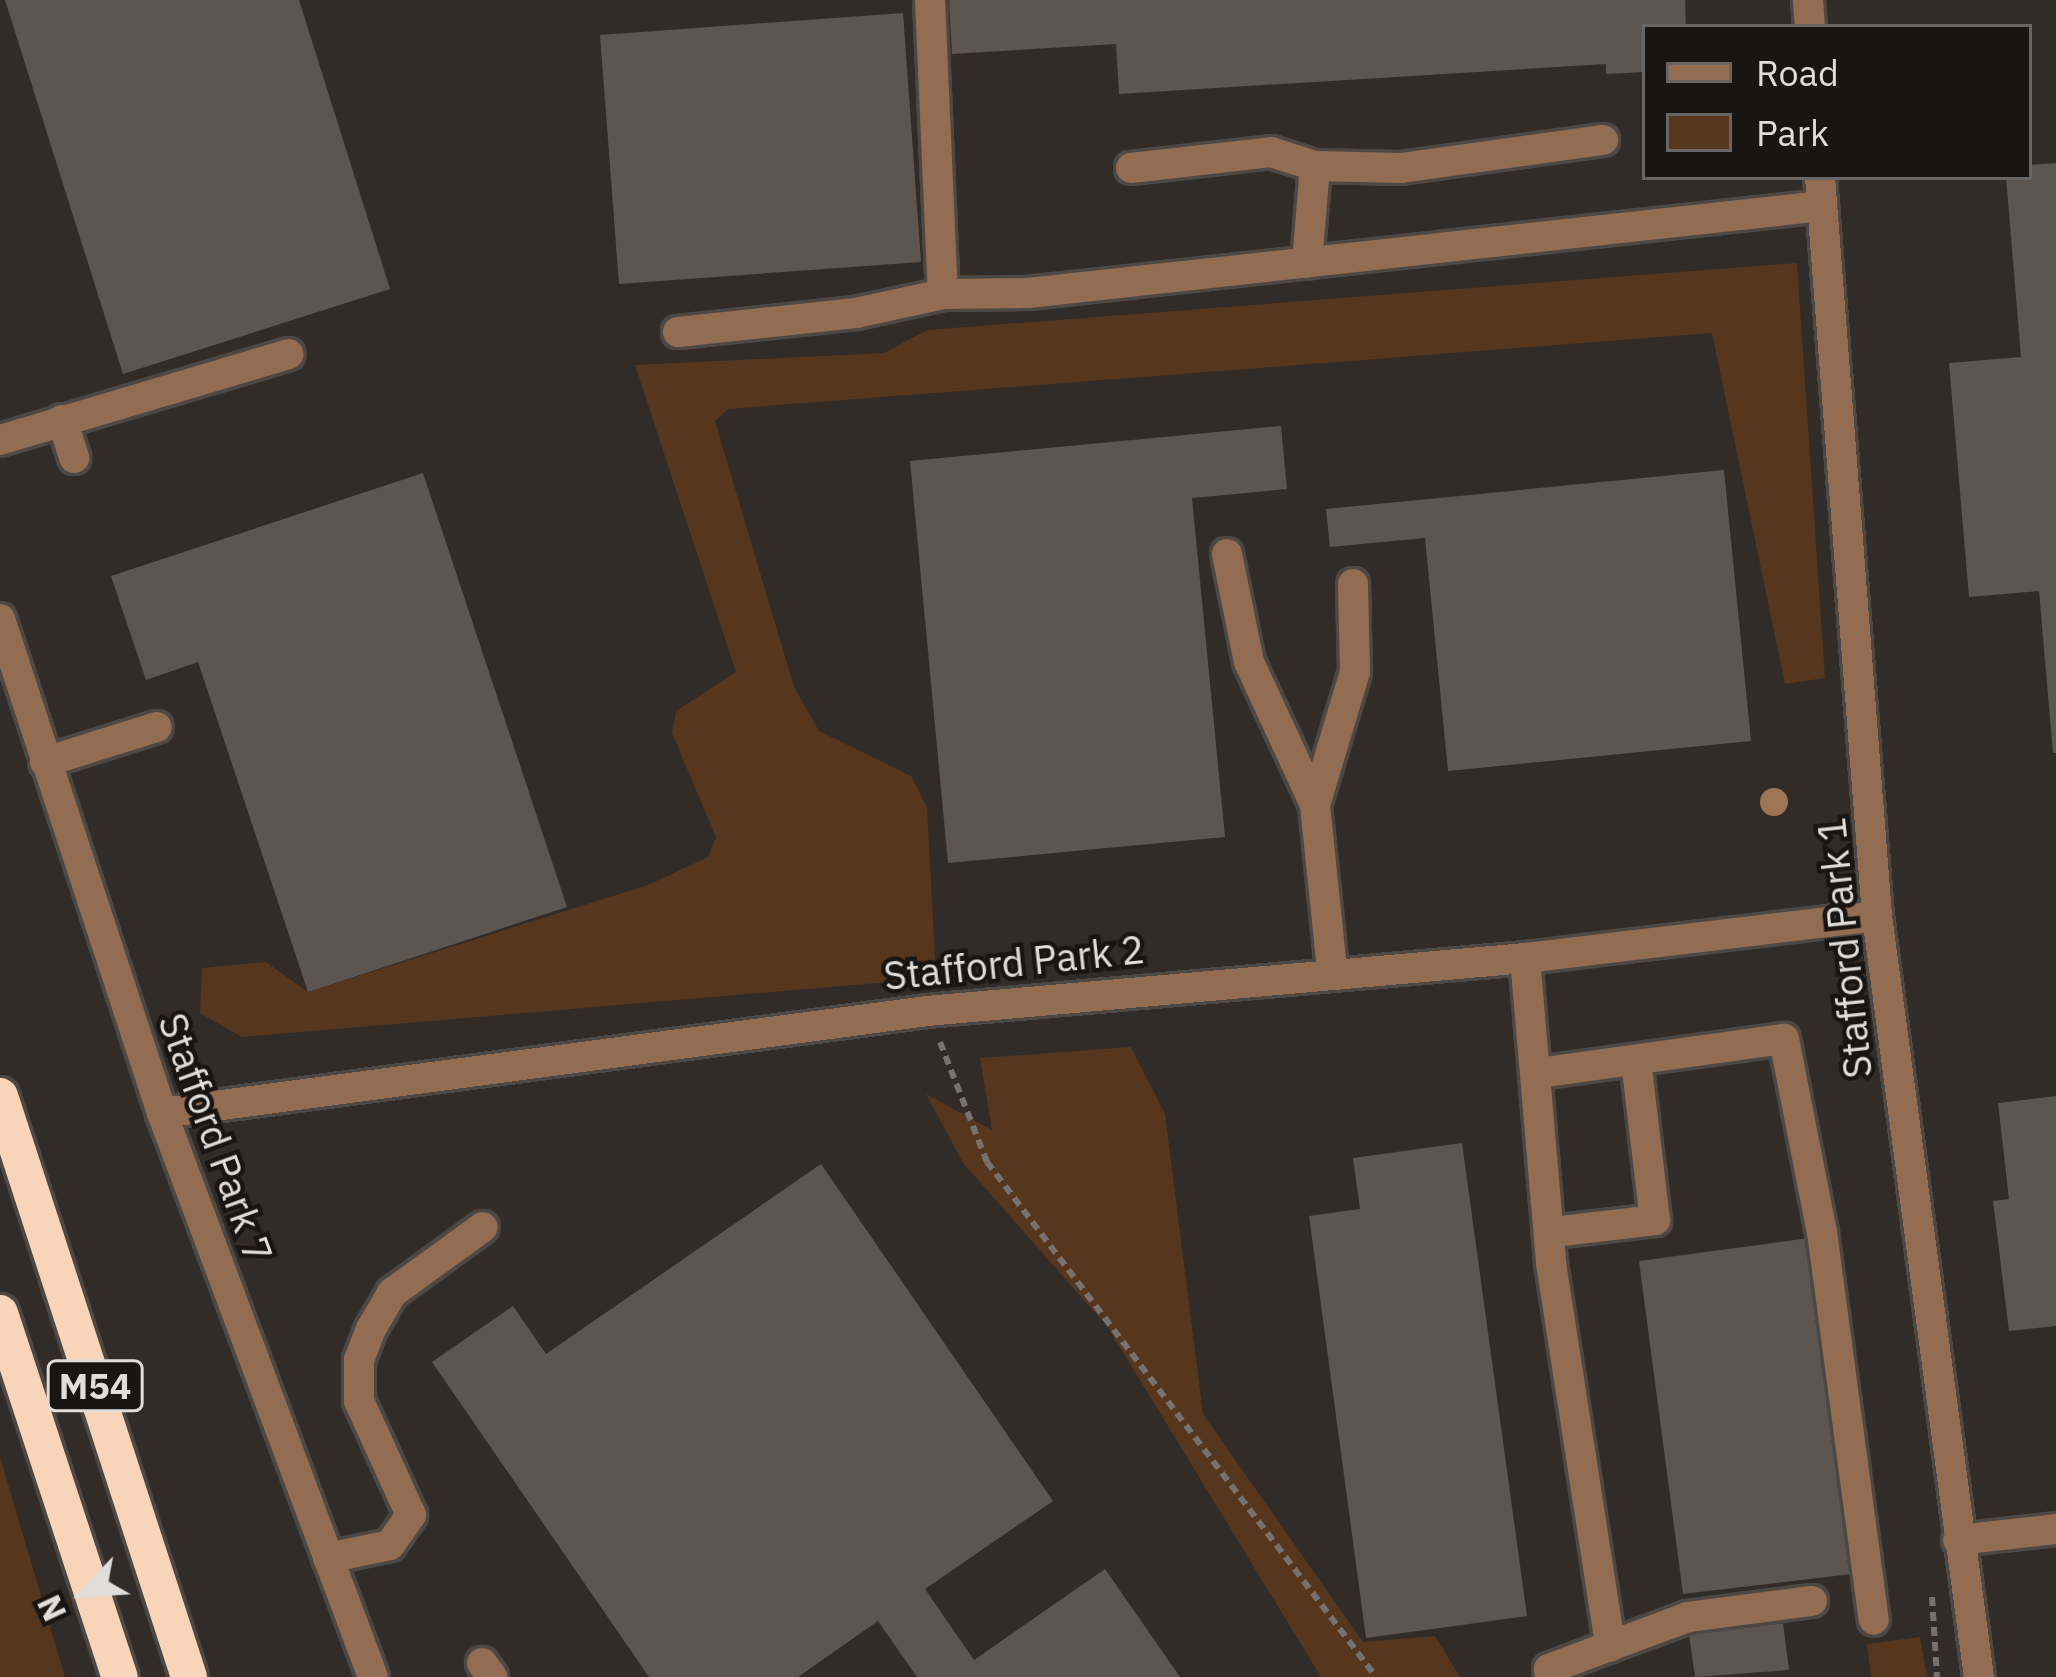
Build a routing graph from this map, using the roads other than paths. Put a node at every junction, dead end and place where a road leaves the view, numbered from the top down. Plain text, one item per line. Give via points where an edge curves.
1 (930, 0) edge
2 (1603, 140) dead end
3 (1315, 166) junction
4 (1132, 168) dead end
5 (1821, 192) edge
6 (1307, 263) junction
7 (943, 294) junction
8 (678, 332) dead end
9 (288, 354) dead end
10 (62, 421) junction
11 (0, 440) edge
12 (74, 458) dead end
13 (1227, 554) dead end
14 (1353, 584) dead end
15 (0, 619) edge
16 (157, 727) dead end
17 (45, 762) junction
18 (1316, 805) junction
19 (1876, 916) junction
20 (1525, 958) junction
21 (1332, 970) junction
22 (1636, 1061) junction
23 (1538, 1073) junction
24 (0, 1096) edge
25 (162, 1113) junction
26 (483, 1227) dead end
27 (1553, 1232) junction
28 (0, 1313) edge
29 (2056, 1529) edge
30 (1958, 1540) junction
31 (328, 1558) junction
32 (1812, 1601) dead end
33 (1874, 1620) dead end
34 (1610, 1646) junction
35 (120, 1677) edge
36 (189, 1677) edge
37 (373, 1677) edge
38 (1550, 1677) edge
39 (1978, 1677) edge

1 - 7 street
2 - 3 street via 1402,168
3 - 4 street via 1271,152
3 - 6 street
5 - 6 street, Stafford Park 1
5 - 19 street, Stafford Park 1
6 - 7 street, Stafford Park 1 via 1028,293
7 - 8 street, Stafford Park 1 via 856,313
9 - 10 street
10 - 11 street
10 - 12 street
13 - 18 street via 1249,662
14 - 18 street via 1355,672
15 - 17 street, Stafford Park 7
16 - 17 street
17 - 25 street, Stafford Park 7
18 - 21 street
19 - 20 street, Stafford Park 2
19 - 30 street, Stafford Park 1
20 - 21 street, Stafford Park 2
20 - 23 street
21 - 25 street, Stafford Park 2 via 927,1010
22 - 23 street
22 - 27 street via 1654,1220
22 - 33 street via 1784,1039 1822,1232
23 - 27 street
24 - 36 highway, M54
25 - 31 street, Stafford Park 7
26 - 31 street via 392,1293 371,1329 358,1360 359,1401 411,1515 390,1545
27 - 34 street via 1554,1286
28 - 35 highway, M54
29 - 30 street
30 - 39 street, Stafford Park 1
31 - 37 street, Stafford Park 7
32 - 34 street via 1688,1617
34 - 38 street via 1549,1670

